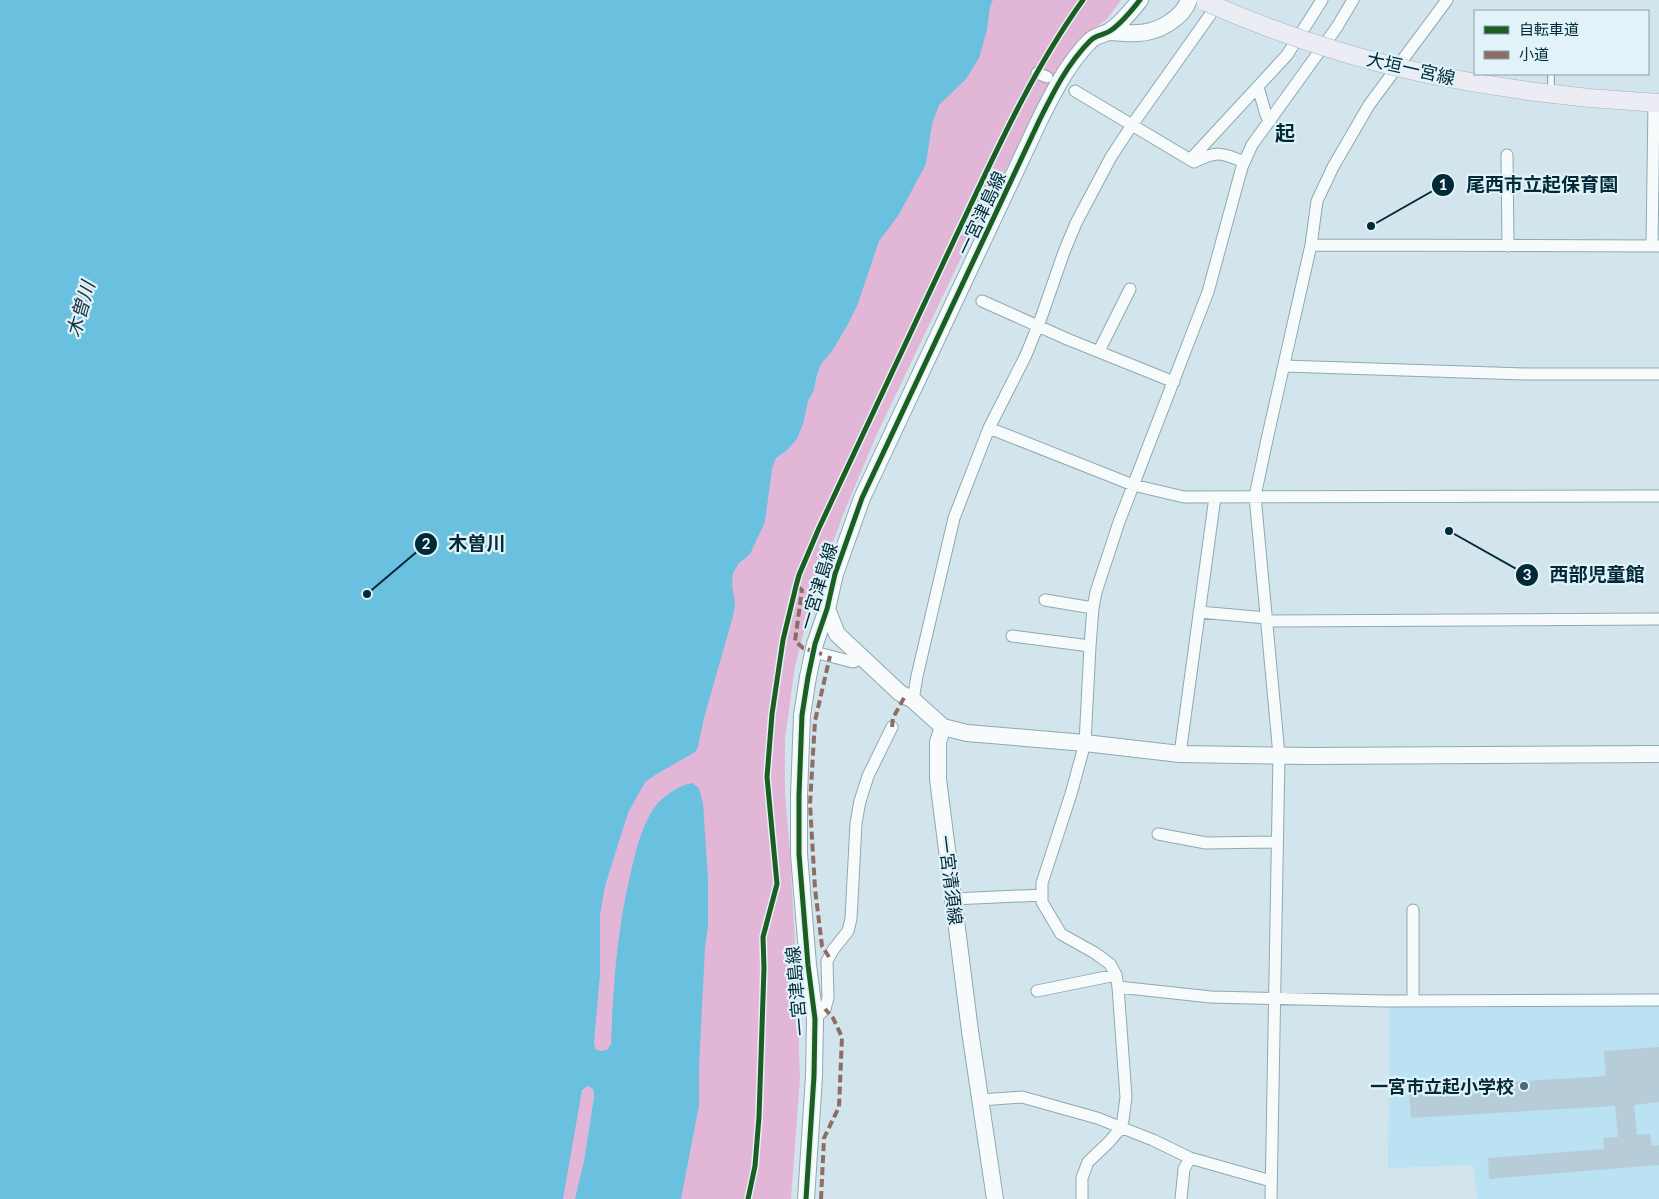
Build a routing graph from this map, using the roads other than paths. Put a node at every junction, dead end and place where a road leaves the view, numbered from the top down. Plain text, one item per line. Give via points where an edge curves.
1 (1140, 0) edge
2 (1322, 0) edge
3 (1353, 0) edge
4 (1447, 0) edge
5 (1204, 1) edge
6 (1109, 32) junction
7 (1551, 75) edge
8 (1258, 87) junction
9 (1075, 91) dead end
10 (1543, 93) junction
11 (1656, 103) edge
12 (1270, 121) junction
13 (1132, 125) junction
14 (1507, 155) dead end
15 (1190, 160) junction
16 (1244, 162) junction
17 (1311, 245) junction
18 (1508, 246) junction
19 (1655, 246) edge
20 (1130, 289) dead end
21 (982, 301) dead end
22 (1039, 325) junction
23 (1099, 351) junction
24 (1284, 366) junction
25 (1659, 374) edge
26 (1174, 382) junction
27 (990, 428) junction
28 (1133, 485) junction
29 (1256, 496) junction
30 (1659, 496) edge
31 (1214, 497) junction
32 (1045, 600) dead end
33 (1093, 608) junction
34 (827, 610) junction
35 (1199, 612) junction
36 (1267, 619) junction
37 (1659, 619) edge
38 (1012, 636) dead end
39 (1090, 646) junction
40 (822, 654) dead end
41 (862, 658) junction
42 (913, 700) junction
43 (892, 727) dead end
44 (943, 727) junction
45 (1085, 744) junction
46 (1180, 754) junction
47 (1659, 754) edge
48 (1279, 755) junction
49 (1158, 834) dead end
50 (1276, 842) junction
51 (1042, 895) junction
52 (953, 899) junction
53 (1413, 910) dead end
54 (1116, 975) junction
55 (1118, 987) junction
56 (1037, 991) dead end
57 (1276, 998) junction
58 (1659, 1000) edge
59 (1413, 1002) junction
60 (815, 1019) junction
61 (981, 1100) junction
62 (1121, 1128) junction
63 (1190, 1158) junction
64 (1271, 1181) junction
65 (806, 1199) edge
66 (994, 1199) edge
67 (1082, 1199) edge
68 (1181, 1199) edge
69 (1271, 1199) edge

1 - 6 main road, 一宮津島線
2 - 8 street via 1287,55
3 - 12 street
4 - 17 street via 1369,105 1333,167 1317,201
5 - 6 main road via 1156,30 1139,34
5 - 10 main road, 大垣一宮線, bridge via 1284,33 1363,57 1425,73
5 - 13 street
6 - 34 main road, 一宮津島線 via 1092,39 1076,56 1040,119 862,498 835,574
7 - 10 lane
8 - 12 street
8 - 15 street
9 - 13 street
10 - 11 main road, 大垣一宮線
11 - 19 street
12 - 16 street
13 - 15 street
13 - 22 street via 1076,223
14 - 18 street
15 - 16 street via 1194,162 1220,153
16 - 26 street via 1208,292
17 - 18 street
17 - 24 street
18 - 19 street
20 - 23 street
21 - 22 street
22 - 23 street
22 - 27 street
23 - 26 street
24 - 25 street via 1524,374
24 - 29 street
26 - 28 street
27 - 28 street
27 - 42 street via 954,518
28 - 31 street via 1184,497
28 - 33 street
29 - 30 street
29 - 31 street
29 - 36 street
31 - 35 street
32 - 33 street
33 - 39 street
34 - 41 main road via 838,634
34 - 60 main road, 一宮津島線 via 815,644 802,715 798,796 800,872
35 - 36 street
35 - 46 street
36 - 37 street
36 - 48 street
38 - 39 street
39 - 45 street
40 - 41 street via 853,662
41 - 42 main road via 900,693
42 - 44 main road
43 - 60 street via 868,776 860,802 856,823 852,919 848,931 827,961 828,998 825,1009
44 - 45 main road via 967,734
44 - 52 main road, 一宮清須線 via 938,742 938,779
45 - 46 main road
45 - 51 street via 1047,864
46 - 48 main road
47 - 48 main road
48 - 50 street
49 - 50 street via 1206,843
50 - 57 street
51 - 52 street
51 - 54 street via 1042,902 1061,934 1096,953 1110,964
52 - 61 main road, 一宮清須線
53 - 59 street
54 - 55 street
54 - 56 street
55 - 57 street via 1210,997
55 - 62 street via 1126,1097
57 - 59 street
57 - 64 street
58 - 59 street
60 - 65 main road, 一宮津島線
61 - 62 street via 1022,1097
61 - 66 main road, 一宮清須線
62 - 63 street
62 - 67 street via 1088,1162 1082,1178
63 - 64 street
63 - 68 street via 1184,1169
64 - 69 street

